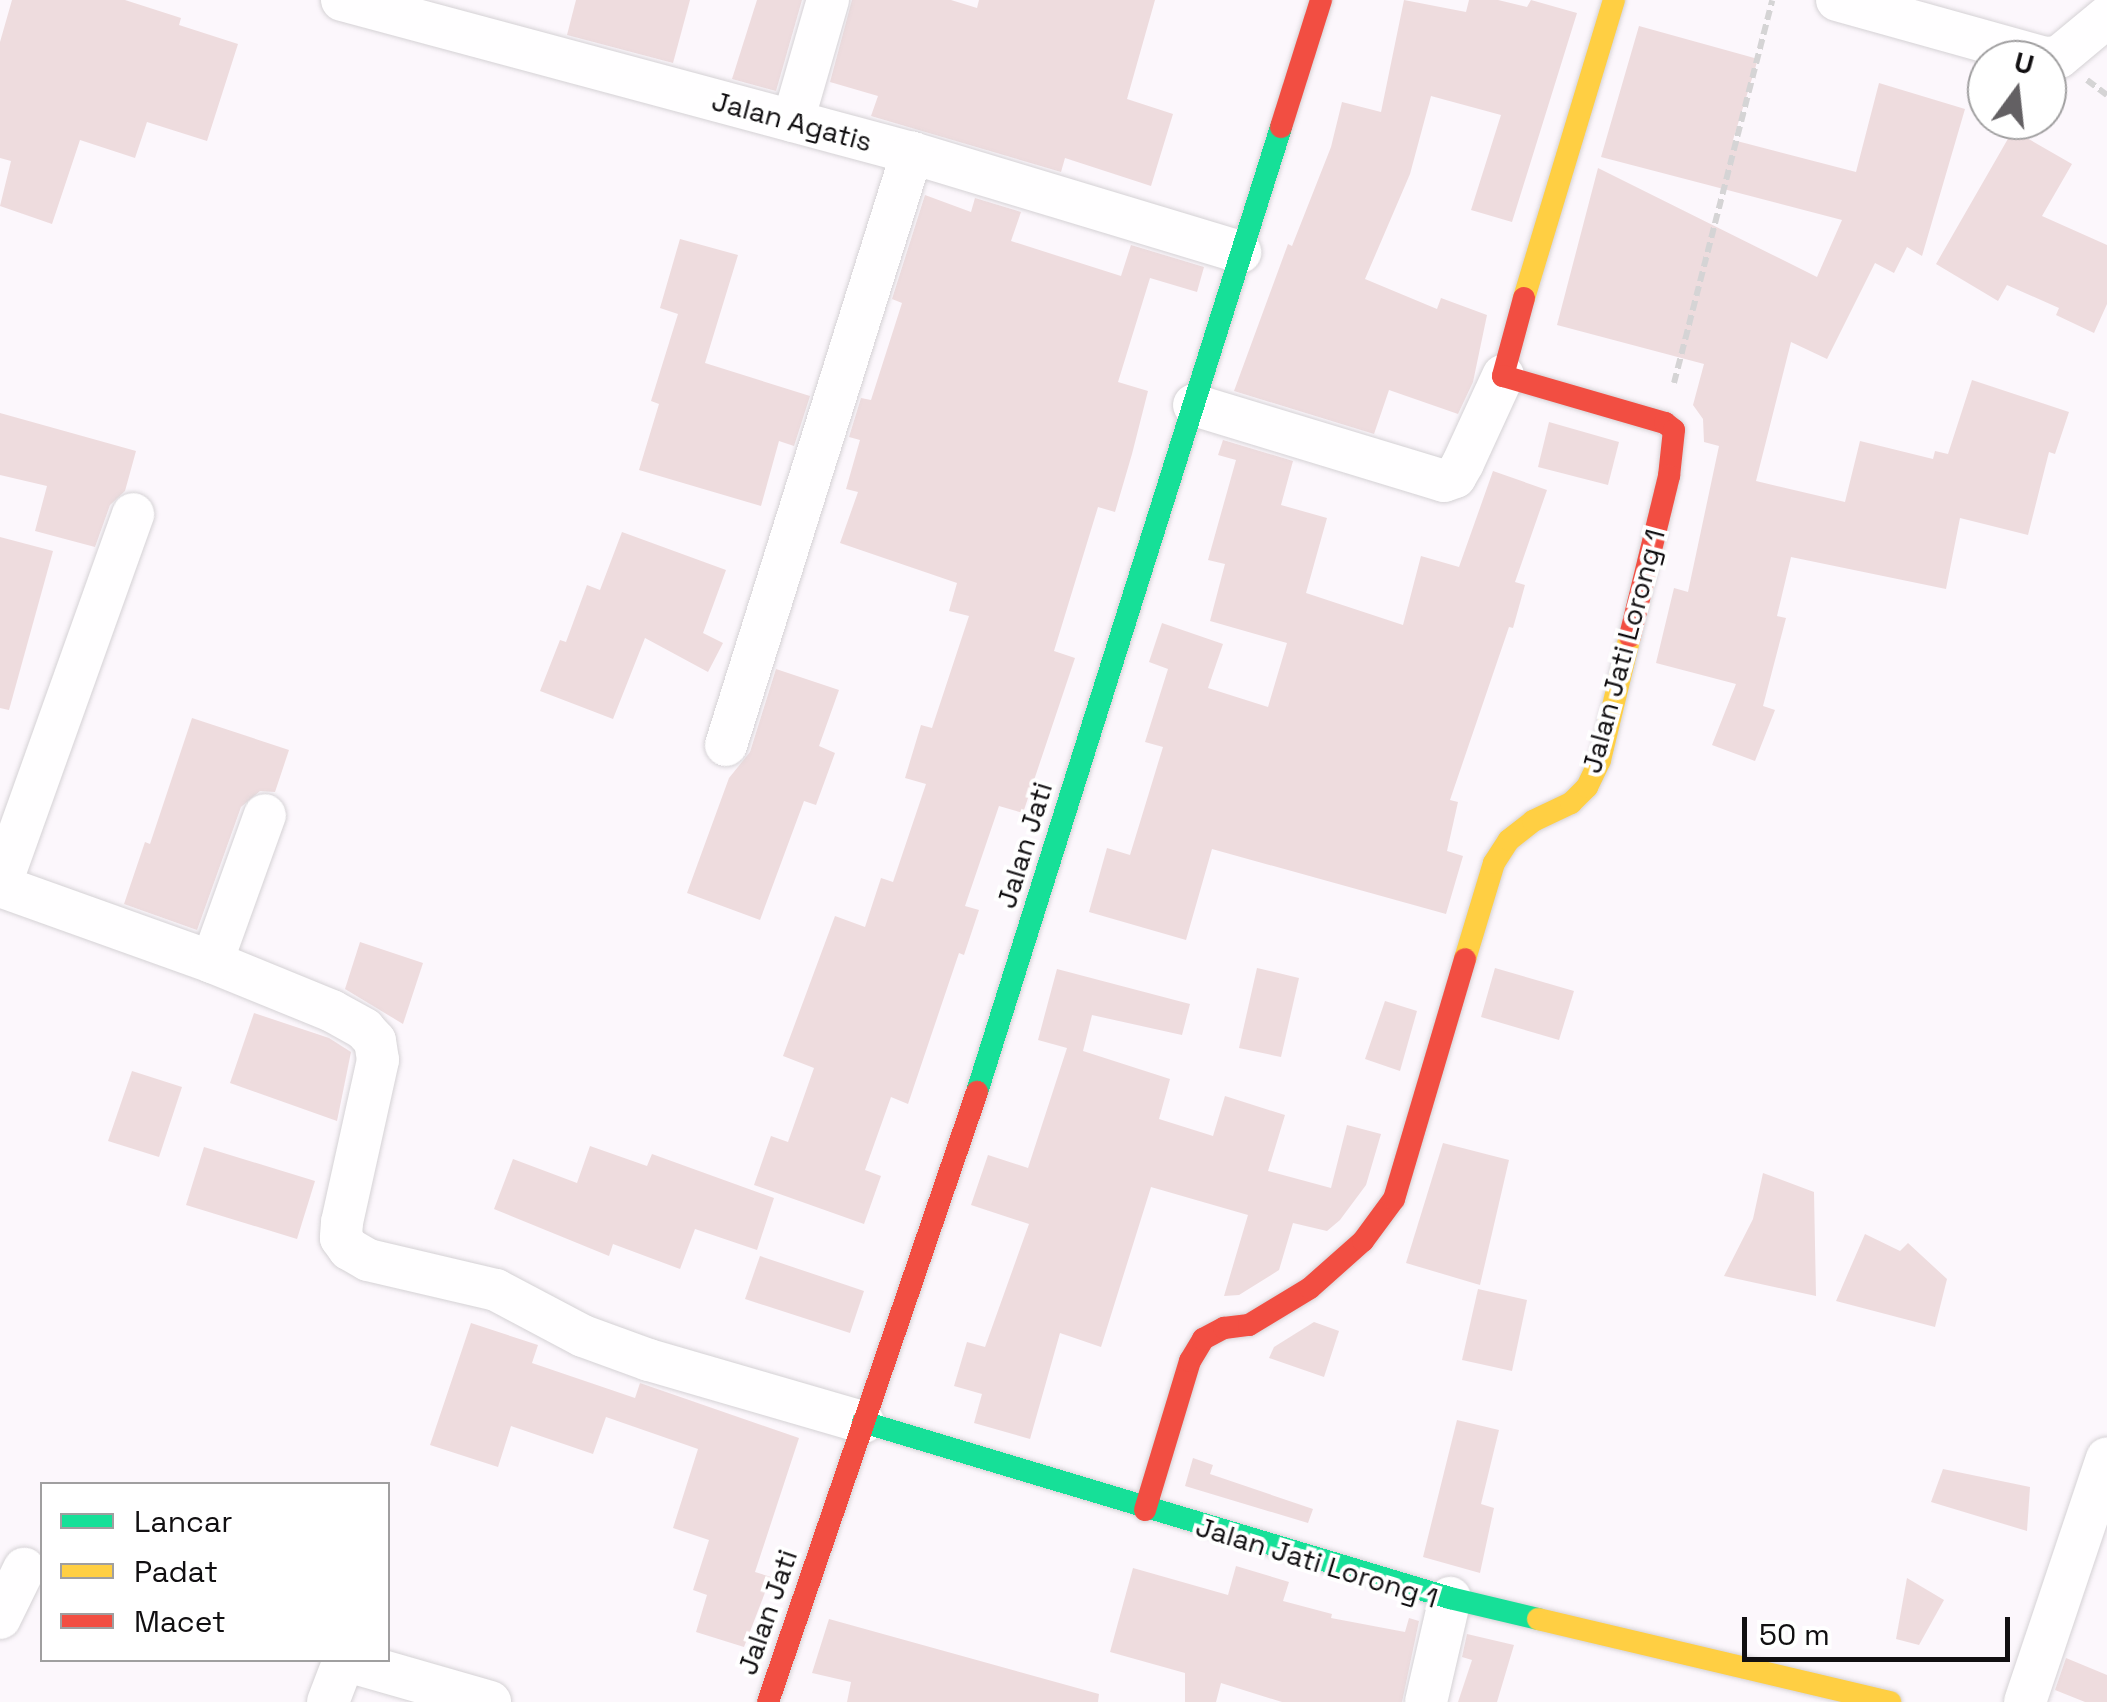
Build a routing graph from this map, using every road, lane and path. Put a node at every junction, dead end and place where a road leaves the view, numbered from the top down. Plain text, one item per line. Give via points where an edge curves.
1 (342, 0) edge
2 (828, 0) edge
3 (1321, 0) edge
4 (1614, 0) edge
5 (1772, 0) edge
6 (1838, 0) edge
7 (1898, 8) edge
8 (2107, 17) edge
9 (793, 121) junction
10 (912, 153) junction
11 (1240, 252) junction
12 (1503, 376) junction
13 (1194, 405) junction
14 (1665, 423) junction
15 (133, 514) dead end
16 (726, 744) dead end
17 (265, 814) dead end
18 (0, 886) edge
19 (212, 962) junction
20 (864, 1422) junction
21 (2107, 1458) edge
22 (1145, 1510) junction
23 (22, 1568) edge
24 (1450, 1598) junction
25 (0, 1618) edge
26 (343, 1662) edge
27 (351, 1662) edge
28 (328, 1702) edge
29 (490, 1702) edge
30 (768, 1702) edge
31 (1426, 1702) edge
32 (1890, 1702) edge
33 (2025, 1702) edge

1 - 9 street, Jalan Agatis
2 - 9 street
3 - 11 street, Jalan Jati
4 - 12 street
5 - 14 path
6 - 7 street
7 - 8 street via 2045,58 2059,57
9 - 10 street, Jalan Agatis
10 - 11 street, Jalan Agatis
10 - 16 street
11 - 13 street, Jalan Jati
12 - 13 street via 1463,463 1444,481
12 - 14 street
13 - 20 street, Jalan Jati via 991,1050
14 - 22 street, Jalan Jati Lorong 1 via 1675,438 1669,476 1600,760 1571,803 1533,820 1508,840 1494,863 1394,1200 1363,1241 1310,1288 1249,1326 1224,1328 1204,1339 1190,1361
15 - 18 street
17 - 19 street
18 - 19 street
19 - 20 street via 332,1011 376,1041 378,1060 342,1222 349,1249 368,1260 496,1290 583,1336 649,1360
20 - 22 street, Jalan Jati Lorong 1
20 - 30 street, Jalan Jati
21 - 33 street
22 - 24 street, Jalan Jati Lorong 1
23 - 25 street
24 - 31 street, Jalan Jati Lorong 1
24 - 32 street
26 - 28 street
27 - 29 street

